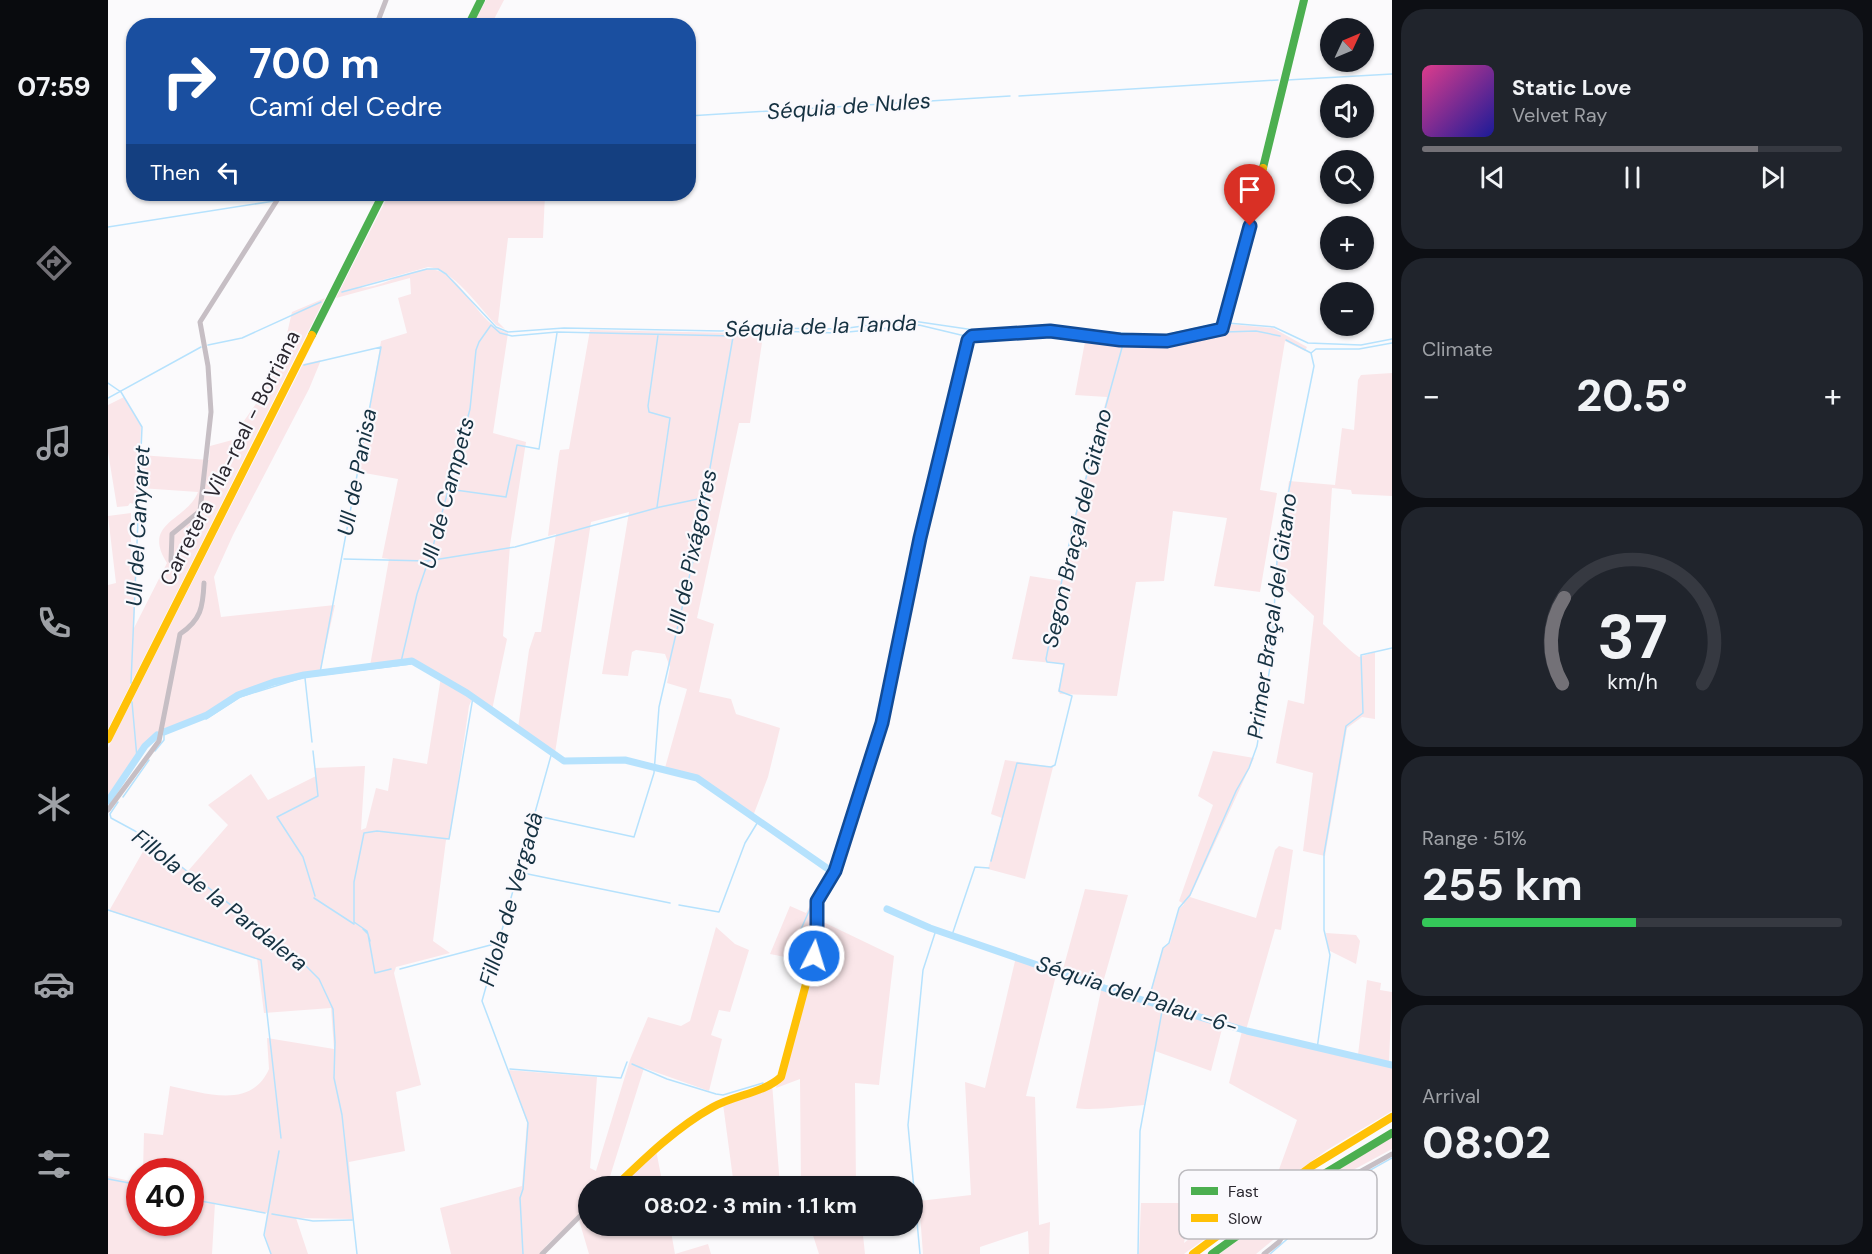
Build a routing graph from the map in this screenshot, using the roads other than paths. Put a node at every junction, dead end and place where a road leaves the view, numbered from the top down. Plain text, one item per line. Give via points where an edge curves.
1 (386, 0) edge
2 (481, 0) edge
3 (1304, 0) edge
4 (379, 18) edge
5 (472, 18) edge
6 (277, 201) edge
7 (379, 201) edge
8 (171, 561) dead end
9 (204, 583) dead end
10 (108, 739) edge
11 (108, 810) edge
12 (1392, 1118) edge
13 (1392, 1132) edge
14 (1392, 1154) edge
15 (1307, 1170) edge
16 (1330, 1170) edge
17 (1363, 1170) edge
18 (627, 1176) edge
19 (578, 1218) edge
20 (1213, 1239) edge
21 (1233, 1239) edge
22 (1281, 1239) edge
23 (542, 1254) edge
24 (1193, 1254) edge
25 (1212, 1254) edge
26 (1264, 1254) edge

1 - 4 street
2 - 5 street
3 - 18 street via 1245,250 1222,329 1167,341 1120,340 1050,331 970,338 920,538 882,723 835,871 817,901 817,943 781,1077 724,1100 688,1123
6 - 8 street via 200,322 211,412 200,511 172,534
7 - 10 street, Carretera Vila-real - Borriana
9 - 11 street via 204,605 198,620 180,633 159,741
12 - 15 street
13 - 16 street
14 - 17 street
19 - 23 street
20 - 24 street
21 - 25 street
22 - 26 street

